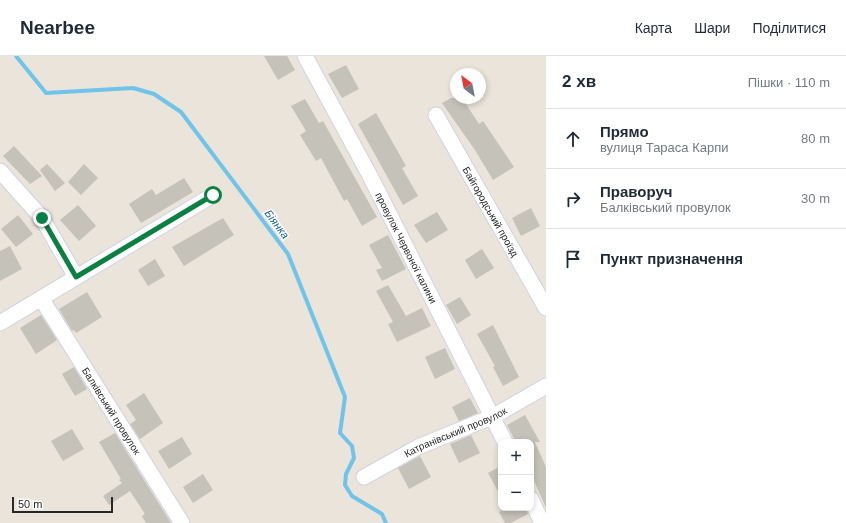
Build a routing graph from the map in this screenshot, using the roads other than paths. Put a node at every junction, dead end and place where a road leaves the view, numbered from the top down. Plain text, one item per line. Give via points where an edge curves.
1 (305, 56) edge
2 (436, 115) dead end
3 (0, 170) edge
4 (213, 195) dead end
5 (76, 277) junction
6 (41, 298) junction
7 (546, 308) edge
8 (0, 323) edge
9 (546, 386) edge
10 (494, 416) junction
11 (504, 439) edge
12 (364, 476) dead end
13 (534, 506) edge
14 (182, 523) edge
15 (542, 523) edge

1 - 10 street, провулок Червоної калини
2 - 7 street, Байгородський проїзд
3 - 5 street via 42,218
4 - 5 street
5 - 6 street
6 - 8 street
6 - 14 street, Балківський провулок
9 - 10 street, Катранівський провулок
10 - 11 street, провулок Червоної калини
10 - 12 street, Катранівський провулок via 418,447
13 - 15 street

